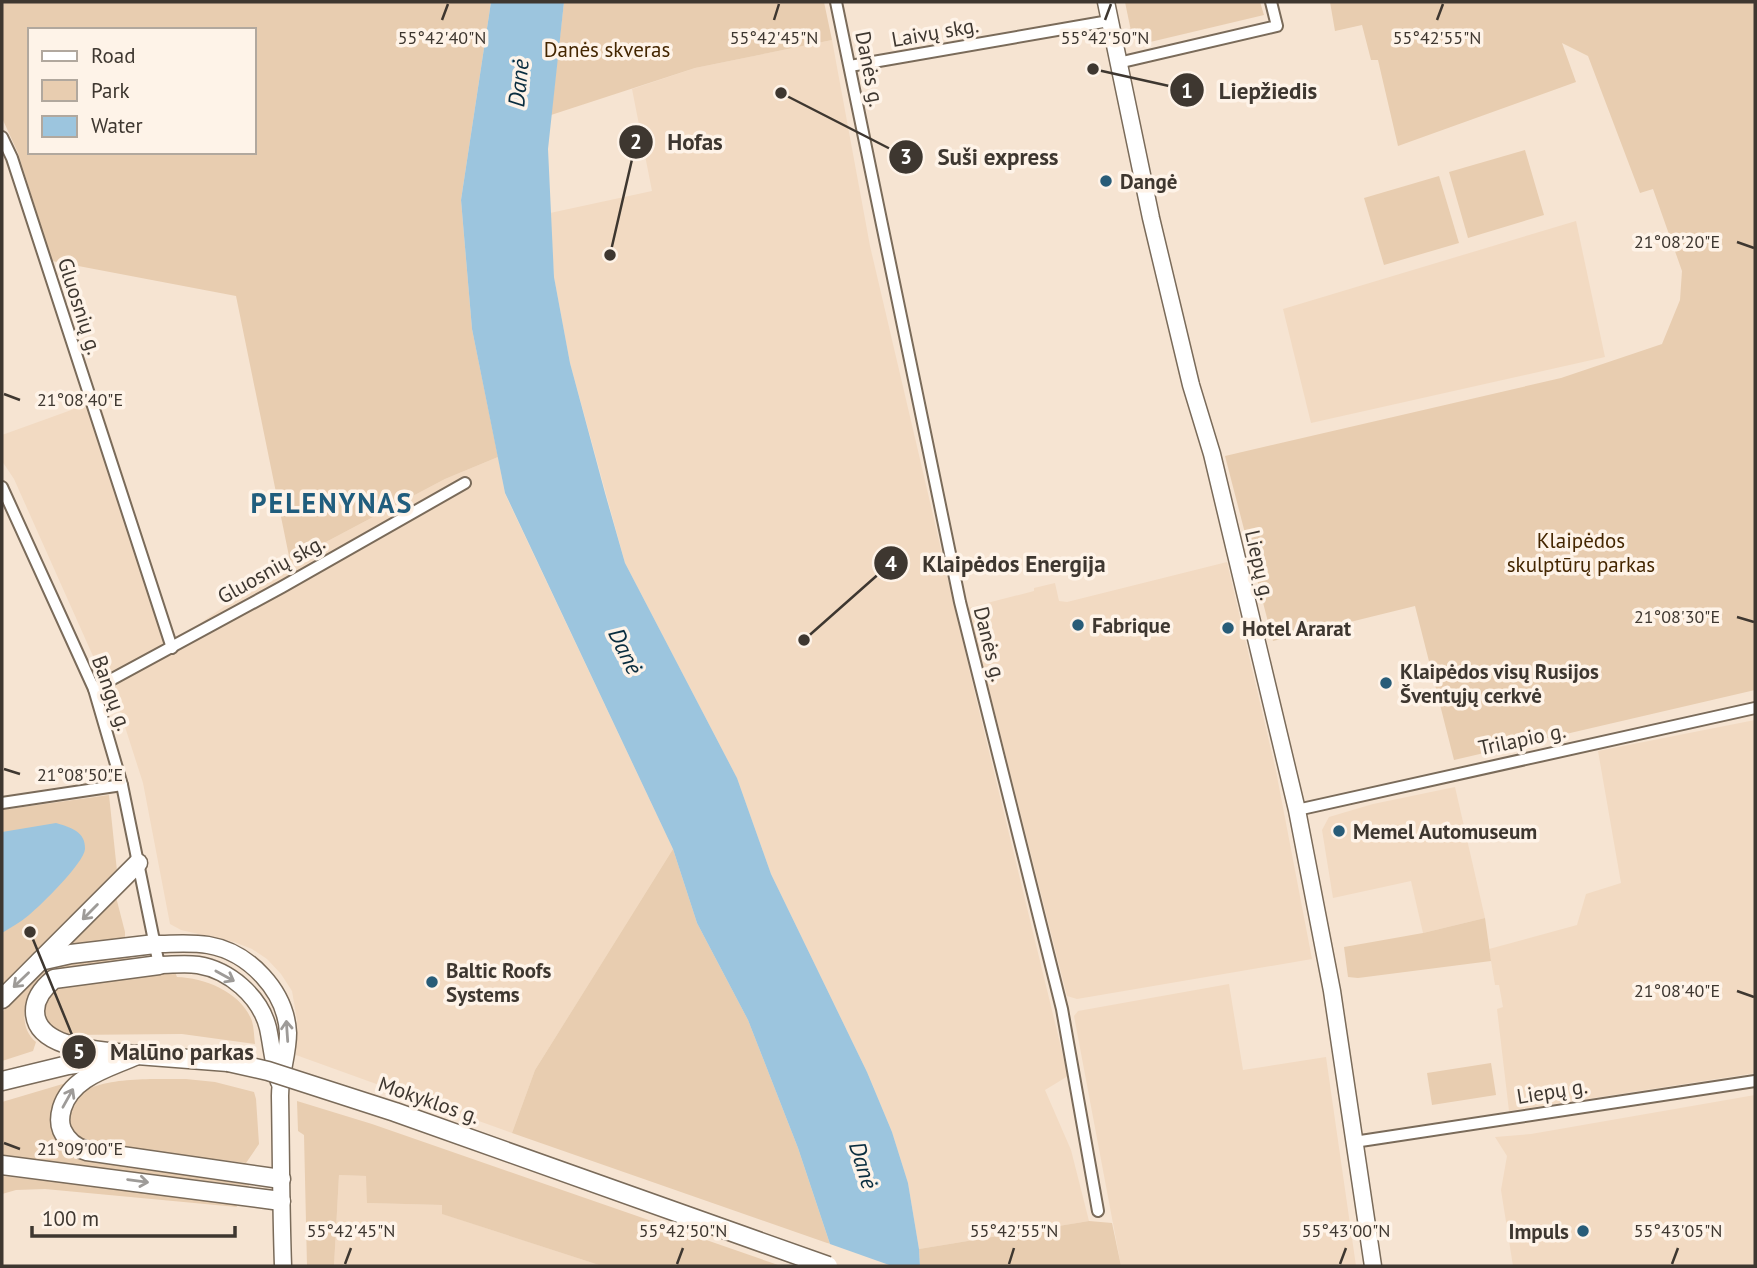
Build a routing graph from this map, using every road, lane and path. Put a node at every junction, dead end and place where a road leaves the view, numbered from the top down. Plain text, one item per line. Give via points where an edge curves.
1 (836, 2) edge
2 (1105, 2) edge
3 (1270, 2) edge
4 (1109, 22) junction
5 (1118, 63) junction
6 (850, 66) junction
7 (2, 137) edge
8 (465, 483) dead end
9 (2, 487) edge
10 (172, 648) junction
11 (94, 689) junction
12 (1755, 708) edge
13 (122, 785) junction
14 (2, 803) edge
15 (1297, 810) junction
16 (138, 863) junction
17 (155, 944) junction
18 (40, 961) junction
19 (159, 965) junction
20 (2, 999) edge
21 (137, 1055) junction
22 (2, 1081) edge
23 (1755, 1082) edge
24 (280, 1083) junction
25 (1354, 1142) junction
26 (2, 1165) edge
27 (281, 1179) junction
28 (281, 1201) junction
29 (1098, 1211) dead end
30 (283, 1266) edge
31 (828, 1266) edge
32 (1373, 1266) edge

1 - 6 street, Danės g.
2 - 4 main road, Liepų g.
3 - 5 street via 1277,26
4 - 5 main road, Liepų g.
4 - 6 street, Laivų skg.
5 - 15 main road, Liepų g. via 1186,366 1212,454
6 - 29 street, Danės g. via 960,602 1062,1009
7 - 10 street, Gluosnių g.
8 - 10 street, Gluosnių skg.
9 - 11 street, Bangų g.
10 - 11 street, Gluosnių skg.
11 - 13 street, Bangų g.
12 - 15 street, Trilapio g.
13 - 14 street
13 - 16 street, Bangų g.
15 - 25 main road, Liepų g. via 1332,991
16 - 17 street, Bangų g.
16 -> 18 main road
17 - 18 main road
17 - 19 street, Bangų g.
24 -> 17 main road via 288,1029 282,1004 267,982 254,968 221,948
18 -> 20 main road
19 - 21 main road via 54,979 37,997 36,1022 48,1037 64,1044
19 -> 24 main road via 210,968 251,996 268,1028
21 - 22 main road, Mokyklos g.
27 -> 21 main road via 87,1151 71,1143 61,1127 69,1092 83,1079
21 - 31 main road, Mokyklos g., bridge via 228,1062 268,1071
23 - 25 street, Liepų g.
24 - 27 main road
25 - 32 main road, Liepų g.
26 -> 28 main road
27 - 28 main road
28 - 30 main road

